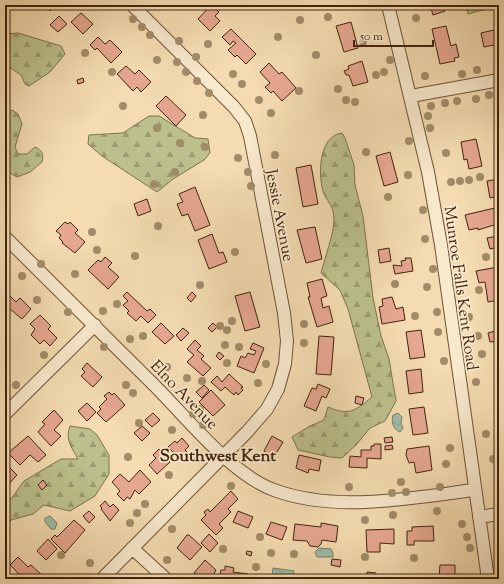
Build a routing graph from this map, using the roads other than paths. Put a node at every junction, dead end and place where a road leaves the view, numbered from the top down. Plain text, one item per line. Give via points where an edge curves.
1 (132, 5) edge
2 (388, 5) edge
3 (499, 80) edge
4 (411, 96) junction
5 (5, 237) edge
6 (95, 325) junction
7 (5, 414) edge
8 (223, 456) junction
9 (474, 490) junction
10 (499, 514) edge
11 (479, 517) junction
12 (132, 548) junction
13 (102, 579) edge
14 (166, 579) edge
15 (488, 579) edge

1 - 8 street, Jessie Avenue via 234,107 245,121 250,136 287,341 285,364 278,388 267,409
2 - 4 street, Munroe Falls Kent Road
3 - 4 street
4 - 9 street, Munroe Falls Kent Road via 441,245
5 - 6 street, Elno Avenue
6 - 7 street
6 - 8 street, Elno Avenue
8 - 9 street, Elno Avenue via 261,485 312,499 365,502
8 - 12 street, Jessie Avenue
9 - 11 street, Munroe Falls Kent Road
10 - 11 street
11 - 15 street, Munroe Falls Kent Road
12 - 13 street, Jessie Avenue
12 - 14 street

